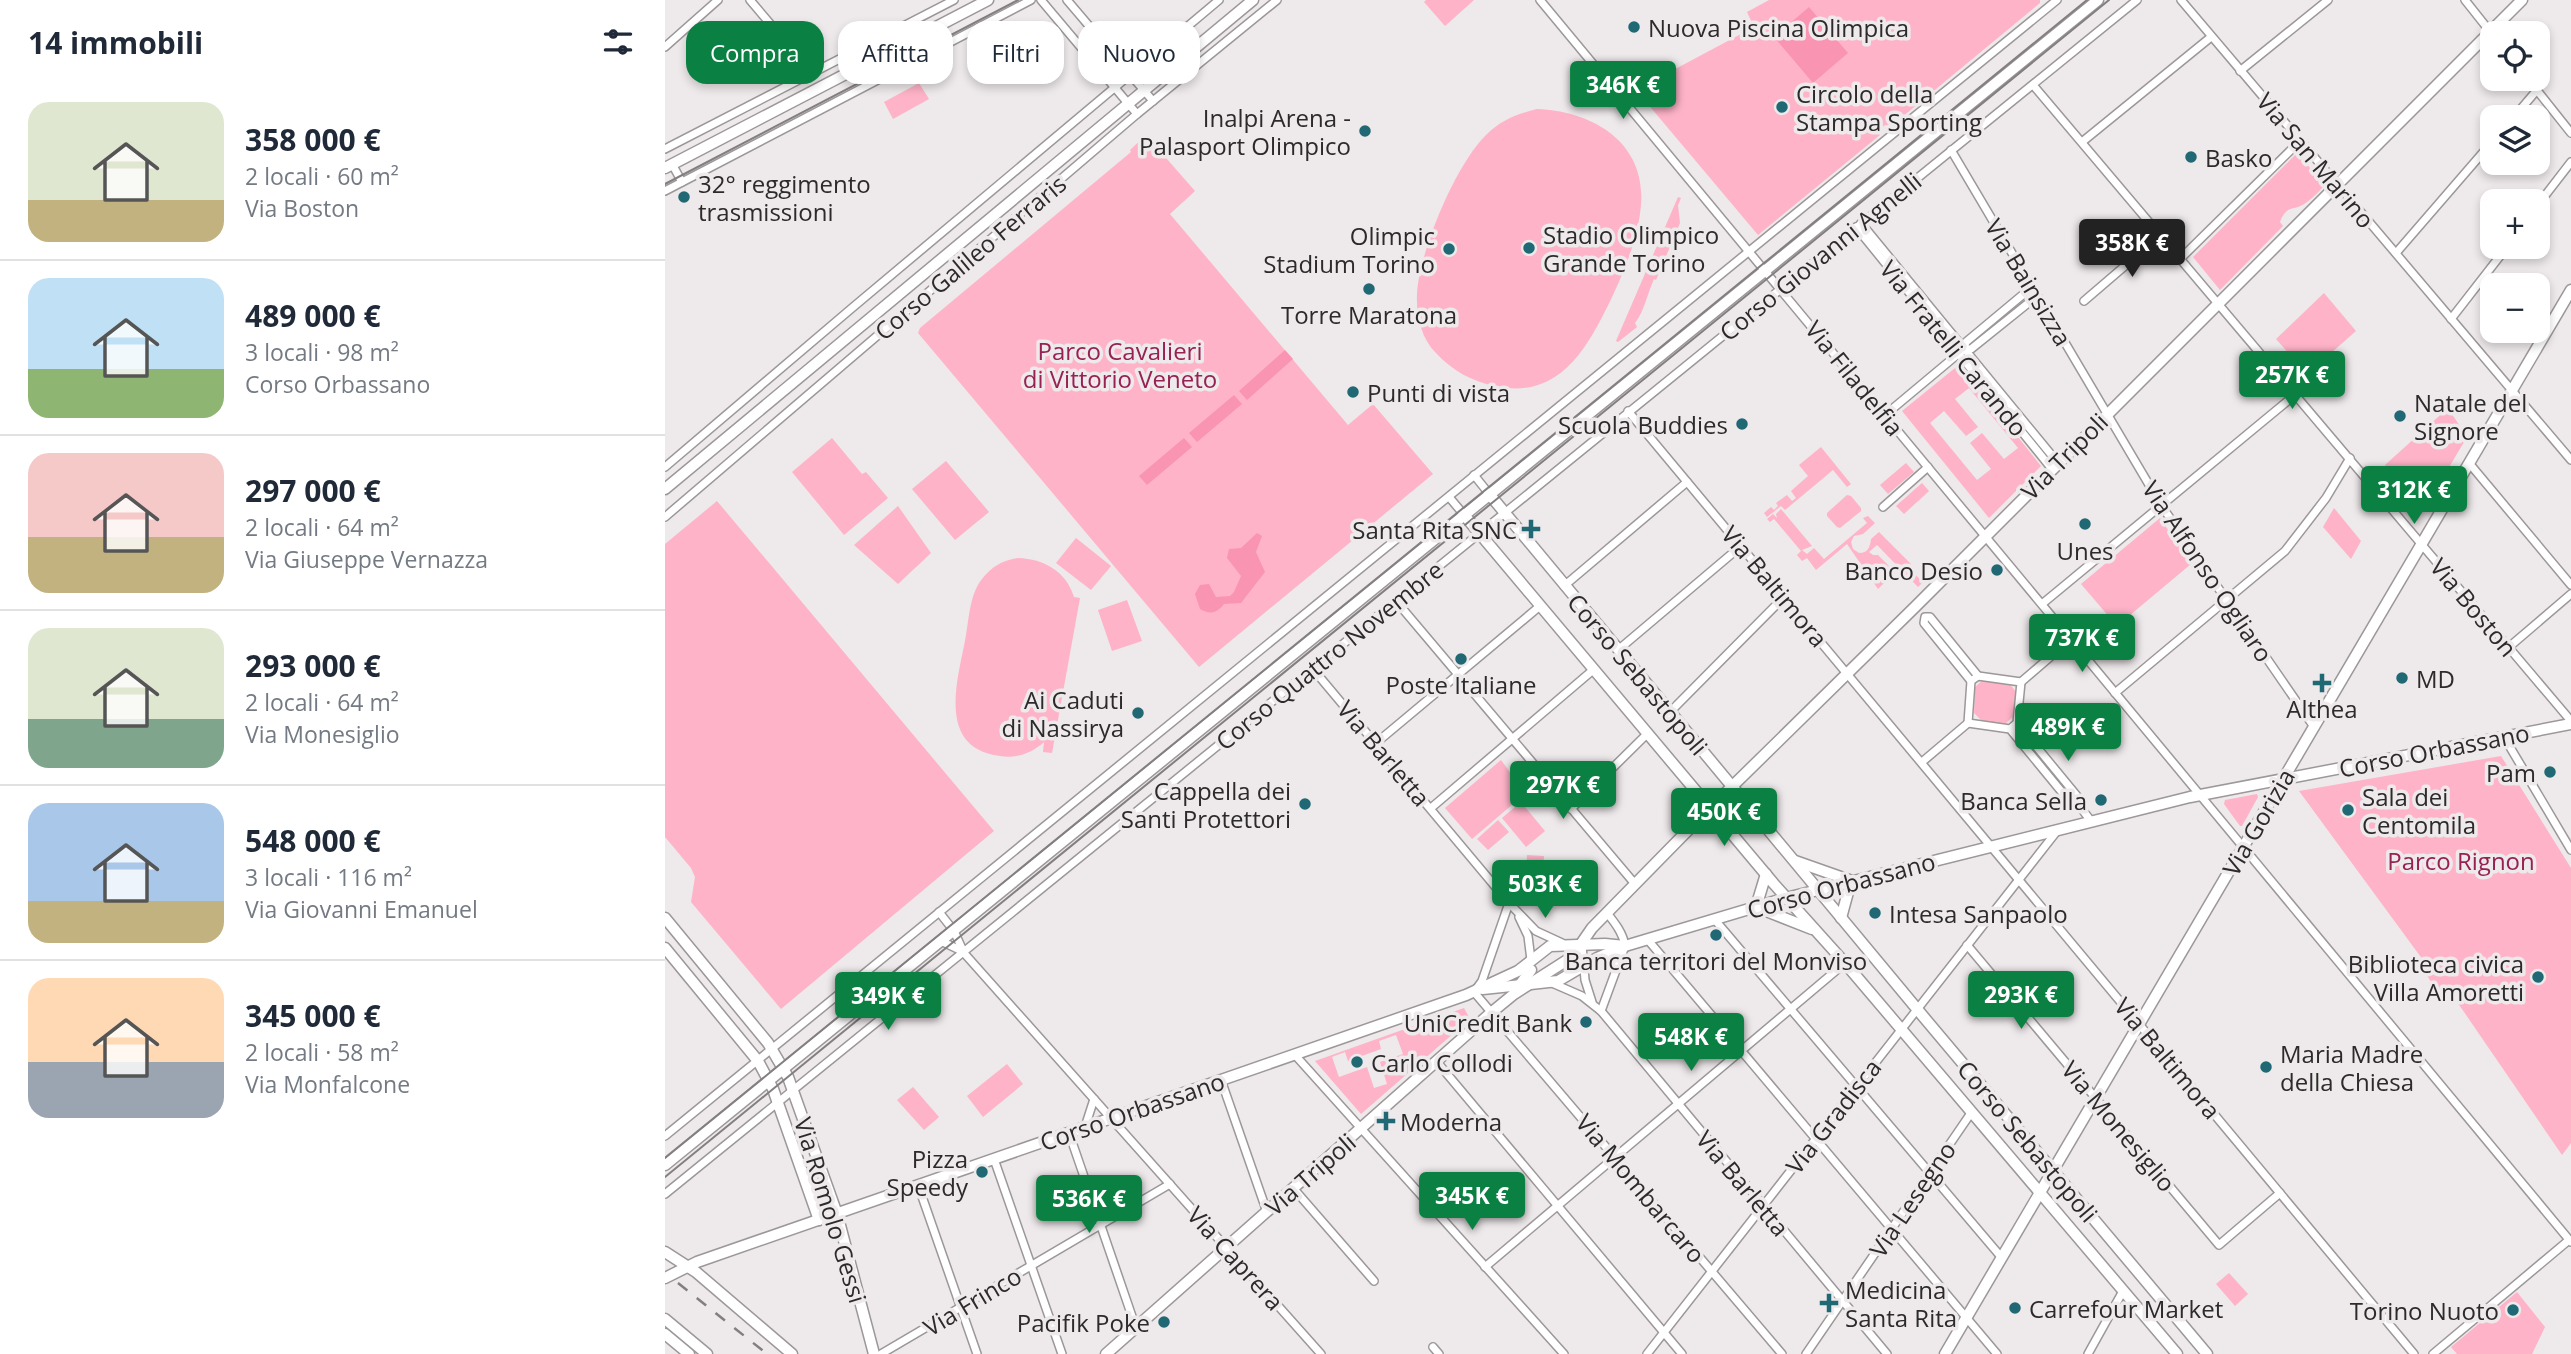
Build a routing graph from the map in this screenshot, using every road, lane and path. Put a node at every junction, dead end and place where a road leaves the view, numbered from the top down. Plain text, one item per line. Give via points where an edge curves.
1 (718, 0) edge
2 (750, 0) edge
3 (954, 0) edge
4 (988, 0) edge
5 (1031, 0) edge
6 (1041, 0) edge
7 (1067, 0) edge
8 (1219, 0) edge
9 (1253, 0) edge
10 (1277, 0) edge
11 (1540, 0) edge
12 (2057, 0) edge
13 (2098, 0) edge
14 (2137, 0) edge
15 (2181, 0) edge
16 (2328, 0) edge
17 (2465, 0) edge
18 (2522, 0) edge
19 (768, 21) edge
20 (1085, 21) edge
21 (1194, 21) edge
22 (2482, 21) edge
23 (2502, 21) edge
24 (2211, 37) junction
25 (1200, 44) edge
26 (2480, 44) edge
27 (665, 47) edge
28 (824, 67) edge
29 (2240, 71) junction
30 (791, 84) edge
31 (1119, 84) edge
32 (1138, 84) edge
33 (1150, 84) edge
34 (2033, 85) junction
35 (1115, 87) junction
36 (1143, 90) junction
37 (2536, 91) edge
38 (2538, 91) edge
39 (1153, 101) junction
40 (1128, 103) junction
41 (2524, 105) edge
42 (1137, 114) junction
43 (2571, 133) edge
44 (2300, 141) junction
45 (2082, 142) junction
46 (665, 149) edge
47 (1951, 150) junction
48 (2480, 156) edge
49 (2571, 162) edge
50 (669, 166) edge
51 (683, 181) junction
52 (2337, 184) junction
53 (2550, 189) edge
54 (665, 191) edge
55 (1859, 225) junction
56 (2161, 235) junction
57 (1749, 250) junction
58 (2396, 253) junction
59 (2180, 259) junction
60 (2498, 259) edge
61 (1766, 271) junction
62 (2032, 287) junction
63 (1781, 289) junction
64 (2571, 290) edge
65 (2037, 296) junction
66 (2084, 301) dead end
67 (2217, 303) junction
68 (2451, 319) junction
69 (1961, 351) junction
70 (2511, 391) junction
71 (2296, 394) junction
72 (1628, 411) junction
73 (2107, 413) junction
74 (1885, 415) junction
75 (2350, 458) junction
76 (2571, 460) edge
77 (2469, 463) junction
78 (2055, 466) junction
79 (665, 467) edge
80 (1928, 467) junction
81 (1474, 475) junction
82 (1688, 482) junction
83 (665, 489) edge
84 (1490, 495) junction
85 (1449, 497) junction
86 (2161, 505) junction
87 (1883, 507) dead end
88 (1503, 512) junction
89 (1465, 516) junction
90 (665, 517) edge
91 (1478, 532) junction
92 (1986, 535) junction
93 (2421, 544) junction
94 (1741, 546) junction
95 (2571, 585) edge
96 (1565, 586) junction
97 (2571, 594) edge
98 (1784, 597) junction
99 (2226, 599) junction
100 (1396, 601) junction
101 (2042, 604) junction
102 (1540, 606) junction
103 (1915, 607) junction
104 (2071, 639) junction
105 (2508, 648) junction
106 (1618, 650) junction
107 (1313, 669) junction
108 (1593, 670) junction
109 (1848, 673) junction
110 (1458, 674) junction
111 (1975, 678) junction
112 (2021, 682) junction
113 (2115, 693) junction
114 (1669, 712) junction
115 (2571, 722) edge
116 (1968, 723) junction
117 (2017, 723) junction
118 (2314, 727) junction
119 (2010, 729) junction
120 (1647, 734) junction
121 (2504, 737) junction
122 (1513, 740) junction
123 (1376, 743) junction
124 (1922, 762) junction
125 (2283, 778) junction
126 (1732, 787) junction
127 (2201, 794) junction
128 (2074, 799) junction
129 (1431, 808) junction
130 (1710, 808) junction
131 (1571, 810) junction
132 (2091, 821) junction
133 (2059, 829) junction
134 (1992, 846) junction
135 (2244, 846) junction
136 (2571, 850) edge
137 (1793, 860) junction
138 (1766, 874) junction
139 (2019, 880) junction
140 (1851, 881) junction
141 (1635, 884) junction
142 (1818, 889) junction
143 (1786, 898) junction
144 (1509, 903) junction
145 (1756, 907) junction
146 (1515, 910) junction
147 (939, 912) junction
148 (1607, 913) junction
149 (665, 918) edge
150 (1841, 918) junction
151 (1715, 920) junction
152 (1815, 929) junction
153 (954, 930) junction
154 (1648, 940) junction
155 (941, 941) junction
156 (1569, 944) junction
157 (1582, 944) junction
158 (1967, 945) junction
159 (1625, 946) junction
160 (665, 948) edge
161 (964, 953) junction
162 (1845, 963) junction
163 (1583, 966) junction
164 (1532, 971) junction
165 (1547, 982) junction
166 (1521, 984) junction
167 (1478, 991) junction
168 (1514, 994) junction
169 (1593, 1003) junction
170 (1790, 1009) junction
171 (1916, 1009) junction
172 (1492, 1012) junction
173 (1601, 1012) junction
174 (2139, 1024) junction
175 (1901, 1030) junction
176 (772, 1048) junction
177 (1740, 1050) junction
178 (1295, 1055) junction
179 (758, 1061) junction
180 (1437, 1062) junction
181 (783, 1069) junction
182 (1221, 1080) junction
183 (769, 1081) junction
184 (1856, 1087) junction
185 (793, 1090) junction
186 (2096, 1098) junction
187 (1094, 1099) junction
188 (778, 1103) junction
189 (1676, 1104) junction
190 (1971, 1113) junction
191 (1111, 1119) junction
192 (1085, 1127) junction
193 (1361, 1129) junction
194 (1069, 1133) junction
195 (665, 1136) edge
196 (1816, 1139) junction
197 (1615, 1157) junction
198 (994, 1159) junction
199 (665, 1165) edge
200 (2053, 1170) junction
201 (1929, 1173) junction
202 (1171, 1184) junction
203 (918, 1185) junction
204 (1294, 1189) junction
205 (2280, 1193) junction
206 (665, 1194) edge
207 (2039, 1194) junction
208 (1556, 1205) junction
209 (1763, 1206) junction
210 (1267, 1212) junction
211 (837, 1214) junction
212 (819, 1220) junction
213 (1100, 1225) junction
214 (1891, 1228) junction
215 (2570, 1241) edge
216 (1227, 1247) junction
217 (665, 1252) edge
218 (2002, 1258) junction
219 (686, 1266) junction
220 (1031, 1266) junction
221 (1485, 1267) junction
222 (1711, 1271) junction
223 (665, 1278) edge
224 (1374, 1281) dead end
225 (2123, 1291) junction
226 (1843, 1301) junction
227 (961, 1308) junction
228 (1966, 1318) junction
229 (665, 1319) edge
230 (1136, 1328) junction
231 (1664, 1332) junction
232 (665, 1335) edge
233 (1433, 1347) dead end
234 (689, 1354) edge
235 (707, 1354) edge
236 (792, 1354) edge
237 (874, 1354) edge
238 (881, 1354) edge
239 (977, 1354) edge
240 (1062, 1354) edge
241 (1106, 1354) edge
242 (1321, 1354) edge
243 (1439, 1354) edge
244 (1564, 1354) edge
245 (1647, 1354) edge
246 (1682, 1354) edge
247 (1782, 1354) edge
248 (1806, 1354) edge
249 (1887, 1354) edge
250 (1945, 1354) edge
251 (1997, 1354) edge
252 (2088, 1354) edge
253 (2177, 1354) edge
254 (2207, 1354) edge
255 (2414, 1354) edge
256 (2433, 1354) edge

1 - 27 street
2 - 19 street
3 - 28 street
4 - 50 street
5 - 51 street
6 - 35 street
7 - 20 street
8 - 21 street, Corso Galileo Ferraris
9 - 25 street, Corso Galileo Ferraris
10 - 39 street, Corso Galileo Ferraris
11 - 57 street, Via Filadelfia
12 - 57 street, Corso Giovanni Agnelli
13 - 61 street, Corso Giovanni Agnelli
14 - 34 street, Corso Giovanni Agnelli
15 - 24 street, Via San Marino
16 - 29 street
17 - 22 street
18 - 23 street, Via Tripoli
24 - 29 street, Via San Marino
24 - 45 street
26 - 52 street, Via Tripoli
29 - 44 street, Via San Marino
30 - 46 street
31 - 35 street, Corso Galileo Ferraris
32 - 36 street
33 - 36 street, Corso Galileo Ferraris
34 - 45 street, Via Boston
34 - 47 street, Corso Giovanni Agnelli
35 - 40 street
35 - 79 street, Corso Galileo Ferraris
36 - 39 street
36 - 40 street, Corso Galileo Ferraris
37 - 41 street
38 - 43 street
39 - 42 street, Corso Galileo Ferraris
40 - 42 street
40 - 83 street, Corso Galileo Ferraris
42 - 90 street, Corso Galileo Ferraris
44 - 52 street, Via San Marino
44 - 59 street
45 - 56 street, Via Boston
47 - 55 street, Corso Giovanni Agnelli
47 - 62 street, Via Bainsizza
48 - 58 street
49 - 53 street
50 - 51 street
51 - 54 street
52 - 58 street, Via San Marino
52 - 67 street, Via Tripoli
55 - 63 street, Corso Giovanni Agnelli
55 - 69 street, Via Fratelli Carando
56 - 59 street, Via Boston
56 - 66 street
57 - 61 street, Via Filadelfia
57 - 81 street, Corso Giovanni Agnelli
58 - 68 street, Via San Marino
59 - 67 street, Via Boston
60 - 68 street
61 - 63 street, Via Filadelfia
61 - 84 street, Corso Giovanni Agnelli
62 - 65 street, Via Bainsizza
62 - 69 street
63 - 72 street, Corso Giovanni Agnelli
63 - 74 street, Via Filadelfia
64 - 70 street, Via Gorizia
65 - 69 street via 1971,349
65 - 73 street, Via Bainsizza
67 - 71 street, Via Boston
67 - 73 street, Via Tripoli
68 - 70 street, Via San Marino
69 - 74 street
69 - 78 street, Via Fratelli Carando
70 - 76 street, Via San Marino
70 - 77 street, Via Gorizia
71 - 75 street, Via Boston
71 - 86 street
72 - 82 street, Via Baltimora
72 - 88 street, Corso Giovanni Agnelli
73 - 78 street, Via Tripoli
73 - 86 street, Via Alfonso Ogliaro
74 - 80 street, Via Filadelfia
75 - 93 street, Via Boston
75 - 99 street via 2285,551
77 - 93 street, Via Gorizia
77 - 95 street
78 - 92 street, Via Tripoli
80 - 87 street
80 - 92 street, Via Filadelfia
81 - 84 street, Corso Sebastopoli
81 - 85 street, Corso Giovanni Agnelli
82 - 94 street, Via Baltimora
82 - 96 street
84 - 88 street, Corso Sebastopoli
84 - 89 street, Corso Quattro Novembre
85 - 89 street, Corso Sebastopoli
85 - 147 street, Corso Quattro Novembre
86 - 99 street, Via Alfonso Ogliaro
86 - 101 street
88 - 91 street, Corso Quattro Novembre
88 - 96 street, Corso Sebastopoli
89 - 91 street, Corso Sebastopoli
89 - 153 street, Corso Quattro Novembre
91 - 100 street, Corso Quattro Novembre
91 - 102 street, Corso Sebastopoli
92 - 101 street, Via Filadelfia
92 - 103 street, Via Tripoli
93 - 105 street, Via Boston
93 - 118 street, Via Gorizia
94 - 98 street, Via Baltimora
94 - 106 street
96 - 106 street, Corso Sebastopoli
97 - 105 street
98 - 109 street, Via Baltimora
98 - 114 street
99 - 113 street
99 - 118 street, Via Alfonso Ogliaro
100 - 107 street, Corso Quattro Novembre
100 - 110 street
101 - 104 street, Via Filadelfia
102 - 108 street, Corso Sebastopoli
102 - 110 street
103 - 109 street, Via Tripoli
103 - 111 street via 1930,617
104 - 112 street
104 - 113 street, Via Filadelfia
105 - 115 street, Via Boston
106 - 114 street, Corso Sebastopoli
107 - 123 street, Via Barletta
107 - 161 street, Corso Quattro Novembre
108 - 120 street, Corso Sebastopoli
108 - 122 street
109 - 124 street, Via Baltimora
109 - 126 street, Via Tripoli
110 - 122 street
110 - 123 street
111 - 112 street
111 - 116 street
112 - 117 street
113 - 127 street, Via Filadelfia
114 - 126 street, Corso Sebastopoli
115 - 121 street, Corso Orbassano
116 - 119 street
116 - 124 street
117 - 119 street
117 - 128 street via 2077,796
118 - 125 street, Via Gorizia
119 - 128 street via 2070,802
120 - 130 street, Corso Sebastopoli
120 - 131 street
121 - 125 street, Corso Orbassano
121 - 136 street
122 - 129 street
122 - 131 street
123 - 129 street, Via Barletta
124 - 134 street, Via Baltimora
125 - 127 street, Corso Orbassano
125 - 135 street, Via Gorizia
126 - 130 street, Via Tripoli
126 - 137 street, Corso Sebastopoli
127 - 132 street, Corso Orbassano
127 - 135 street, Via Filadelfia
128 - 132 street
129 - 144 street, Via Barletta
130 - 138 street, Corso Sebastopoli
130 - 141 street, Via Tripoli
131 - 141 street
132 - 133 street, Corso Orbassano
133 - 134 street, Corso Orbassano
133 - 139 street
134 - 139 street, Via Baltimora
134 - 140 street, Corso Orbassano
135 - 174 street, Via Gorizia
135 - 215 street, Via Filadelfia
137 - 140 street
137 - 142 street, Corso Sebastopoli
138 - 143 street, Corso Sebastopoli
138 - 145 street
139 - 158 street, Via Gradisca
139 - 174 street, Via Baltimora
140 - 142 street, Corso Orbassano
140 - 150 street
141 - 148 street, Via Tripoli
142 - 143 street, Corso Orbassano
142 - 150 street, Corso Sebastopoli
143 - 145 street, Corso Orbassano
143 - 152 street, Corso Sebastopoli
144 - 146 street, Via Barletta
144 - 167 street
145 - 151 street, Corso Orbassano
145 - 152 street
146 - 156 street via 1541,934
146 - 164 street via 1528,936
147 - 153 street, Via Caprera
147 - 176 street, Corso Quattro Novembre
148 - 157 street, Via Tripoli
148 - 159 street
149 - 176 street, Via Romolo Gessi
150 - 171 street, Corso Sebastopoli
151 - 154 street, Corso Orbassano
151 - 170 street
152 - 162 street, Corso Sebastopoli
153 - 155 street, Corso Quattro Novembre
153 - 161 street, Via Caprera
154 - 159 street, Corso Orbassano
154 - 177 street
155 - 161 street, Via Caprera
155 - 181 street, Corso Quattro Novembre
156 - 157 street
156 - 164 street via 1547,947
157 - 159 street
157 - 163 street
157 - 164 street, Via Tripoli via 1569,960
158 - 171 street, Via Gradisca
158 - 186 street, Via Monesiglio
159 - 163 street
159 - 173 street
160 - 179 street, Via Romolo Gessi
161 - 185 street, Corso Quattro Novembre
161 - 187 street, Via Caprera
162 - 170 street
162 - 175 street, Corso Sebastopoli
163 - 165 street via 1563,979
163 - 169 street
164 - 165 street
164 - 166 street
164 - 167 street via 1518,971
164 - 168 street
165 - 169 street
166 - 167 street
166 - 168 street
167 - 172 street, Via Mombarcaro
167 - 178 street, Corso Orbassano
168 - 172 street, Via Tripoli
169 - 173 street, Via Barletta
170 - 177 street
170 - 184 street
171 - 175 street, Via Gradisca
171 - 200 street, Corso Sebastopoli
172 - 180 street, Via Tripoli
172 - 197 street, Via Mombarcaro
173 - 189 street, Via Barletta
174 - 186 street, Via Gorizia
174 - 205 street, Via Baltimora
175 - 184 street, Via Gradisca
175 - 190 street, Corso Sebastopoli
176 - 179 street, Corso Quattro Novembre
176 - 181 street, Via Romolo Gessi
177 - 189 street
177 - 196 street
178 - 182 street, Corso Orbassano
178 - 193 street
179 - 183 street, Via Romolo Gessi
179 - 195 street, Corso Quattro Novembre
180 - 193 street, Via Tripoli
180 - 208 street
181 - 183 street, Corso Quattro Novembre
181 - 185 street, Via Romolo Gessi
182 - 191 street, Corso Orbassano
182 - 210 street
183 - 188 street, Via Romolo Gessi
183 - 199 street, Corso Quattro Novembre
184 - 196 street, Via Gradisca
184 - 201 street
185 - 188 street, Corso Quattro Novembre
185 - 211 street, Via Romolo Gessi
186 - 200 street, Via Gorizia
186 - 205 street, Via Monesiglio via 2219,1245
187 - 191 street, Via Caprera
187 - 192 street
188 - 206 street, Corso Quattro Novembre
188 - 212 street, Via Romolo Gessi
189 - 197 street
189 - 209 street, Via Barletta
190 - 201 street, Via Lesegno
190 - 207 street, Corso Sebastopoli
191 - 192 street, Corso Orbassano
191 - 202 street, Via Caprera
192 - 194 street, Corso Orbassano
193 - 204 street, Via Tripoli
193 - 221 street
194 - 198 street, Corso Orbassano
194 - 213 street
196 - 209 street, Via Gradisca
196 - 214 street
197 - 208 street
197 - 222 street, Via Mombarcaro
198 - 203 street, Corso Orbassano
198 - 220 street
200 - 207 street, Via Gorizia
200 - 254 street, Corso Sebastopoli
201 - 214 street, Via Lesegno
201 - 218 street
202 - 213 street, Via Frinco
202 - 216 street, Via Caprera
203 - 211 street, Corso Orbassano
203 - 227 street
204 - 210 street, Via Tripoli
204 - 224 street
205 - 255 street, Via Baltimora
207 - 218 street, Via Gorizia
207 - 225 street, Corso Sebastopoli
208 - 221 street
208 - 231 street
209 - 222 street, Via Gradisca
209 - 226 street, Via Barletta
210 - 216 street, Via Tripoli
211 - 212 street, Corso Orbassano
211 - 237 street, Via Romolo Gessi
212 - 219 street, Corso Orbassano
213 - 220 street, Via Frinco
213 - 230 street
214 - 226 street, Via Lesegno
214 - 228 street
215 - 256 street, Via Filadelfia
216 - 230 street, Via Tripoli
216 - 242 street, Via Caprera
217 - 219 street
218 - 228 street, Via Gorizia
219 - 223 street, Corso Orbassano
219 - 236 street
220 - 227 street, Via Frinco
220 - 240 street
221 - 244 street
222 - 231 street, Via Gradisca
222 - 247 street, Via Mombarcaro
225 - 252 street
225 - 253 street, Corso Sebastopoli
226 - 248 street, Via Lesegno
226 - 249 street, Via Barletta
227 - 238 street, Via Frinco
227 - 239 street
228 - 250 street, Via Gorizia
228 - 251 street
229 - 235 street
230 - 241 street, Via Tripoli
231 - 245 street, Via Gradisca
231 - 246 street
232 - 234 street
233 - 243 street

